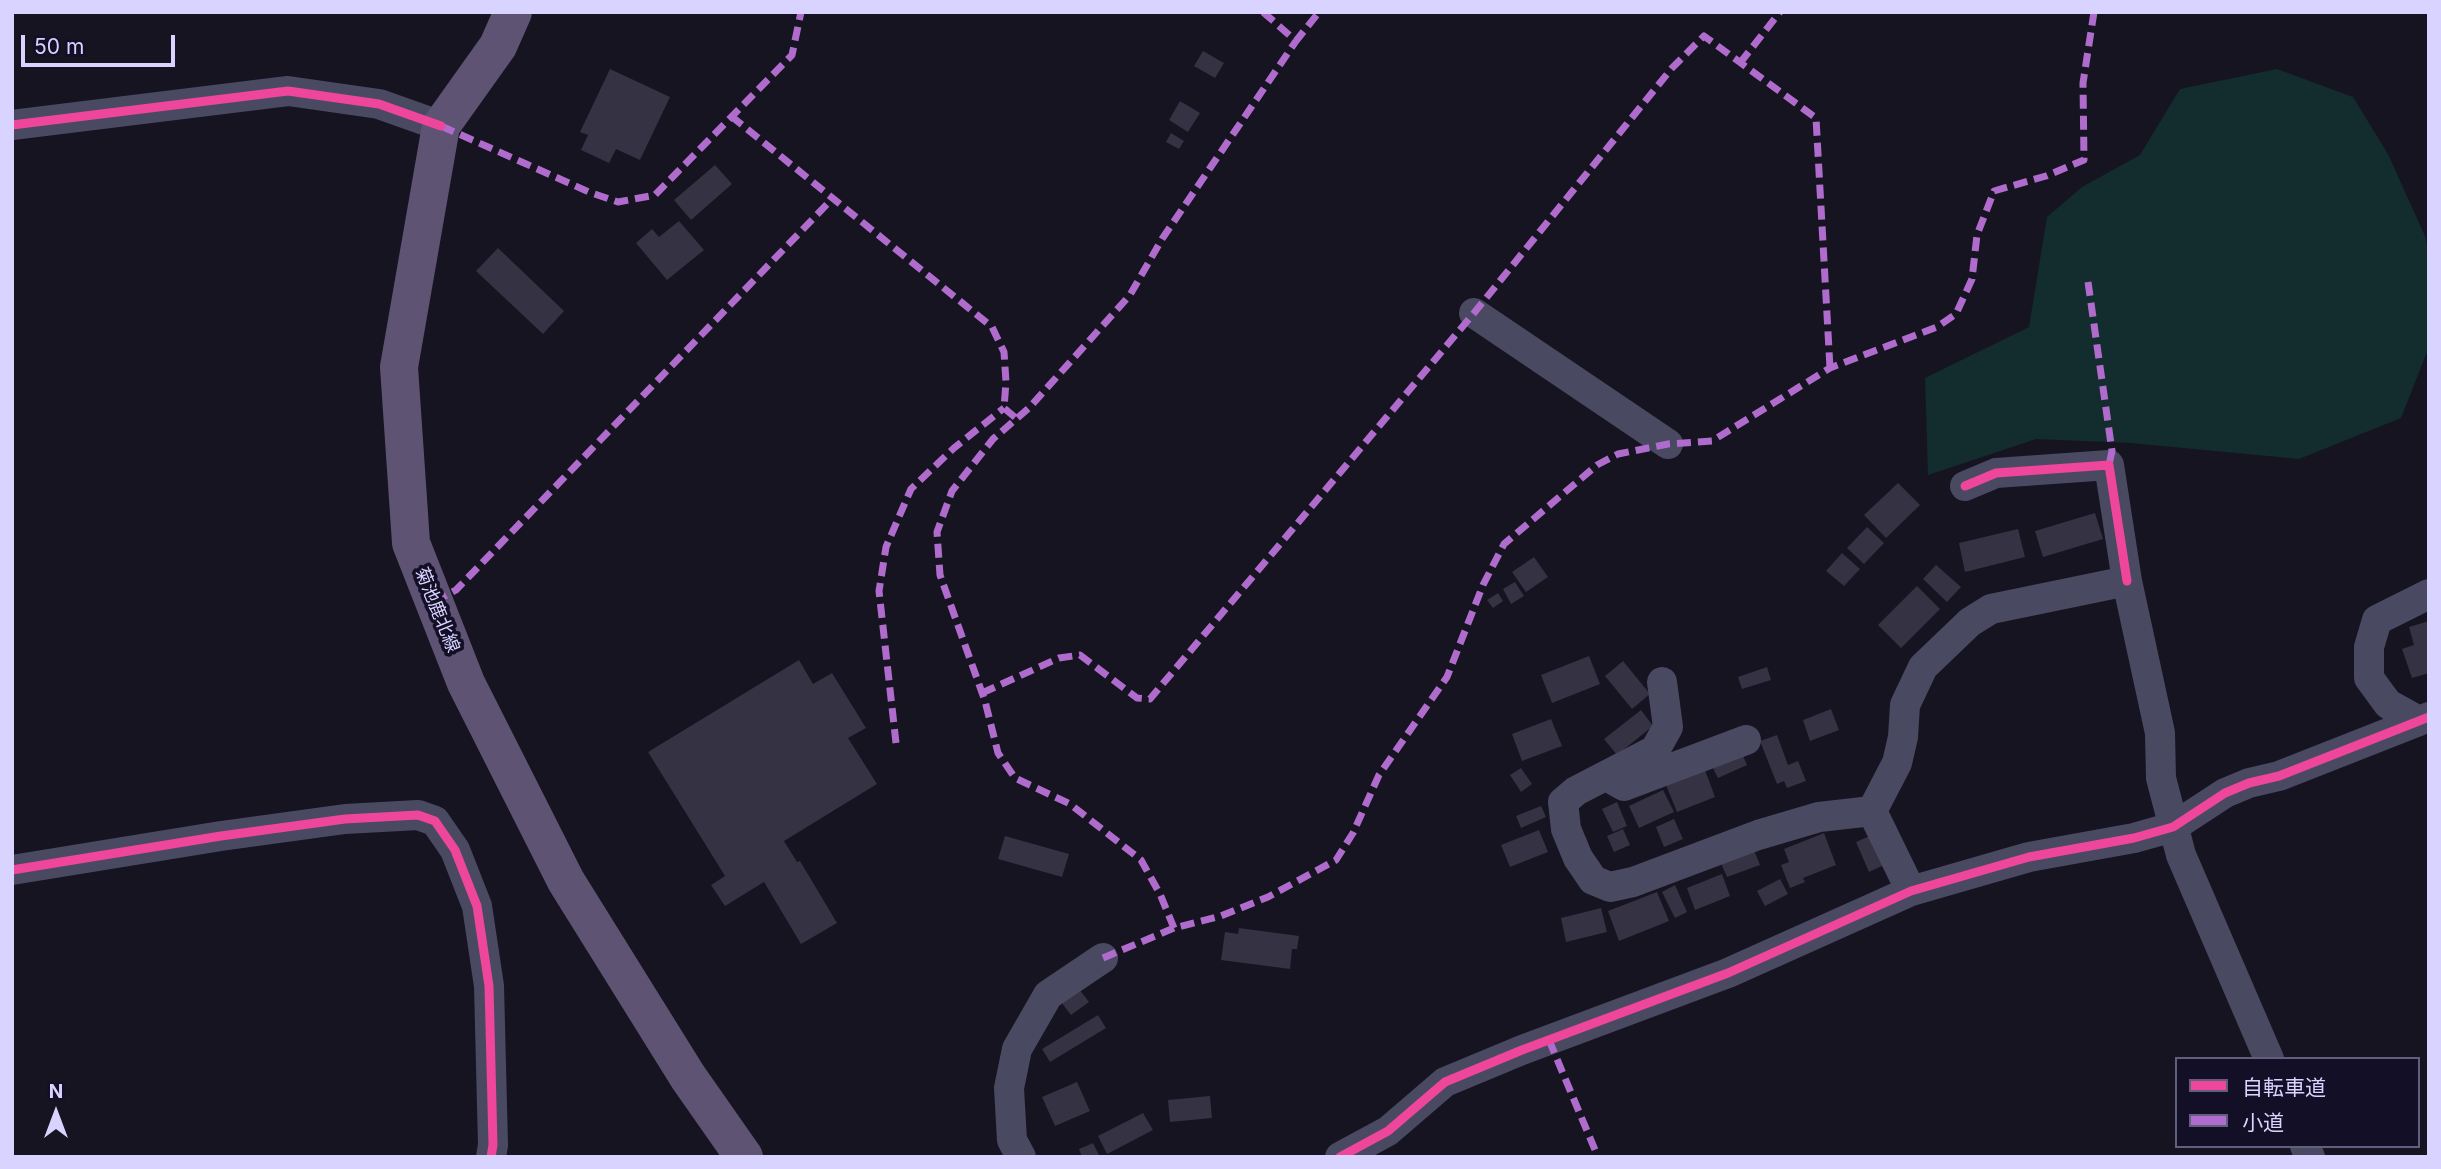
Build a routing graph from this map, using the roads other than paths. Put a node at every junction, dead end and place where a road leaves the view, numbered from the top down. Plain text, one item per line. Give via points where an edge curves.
1 (513, 12) edge
2 (12, 125) edge
3 (441, 126) junction
4 (1474, 313) dead end
5 (1668, 444) dead end
6 (1965, 486) dead end
7 (2127, 582) junction
8 (2429, 594) edge
9 (1662, 682) dead end
10 (2423, 718) edge
11 (1746, 740) dead end
12 (1606, 776) junction
13 (1872, 811) junction
14 (2174, 827) junction
15 (12, 870) edge
16 (1911, 891) junction
17 (1103, 958) dead end
18 (2268, 1057) edge
19 (491, 1157) edge
20 (744, 1157) edge
21 (1021, 1157) edge
22 (1340, 1157) edge

1 - 3 main road, 菊池鹿北線 via 498,46
2 - 3 street via 288,90 379,104
3 - 20 main road, 菊池鹿北線 via 399,367 411,543 466,683 566,881 688,1077
4 - 5 street
6 - 7 street via 1996,473 2109,465
7 - 13 street via 1991,609 1970,622 1923,667 1905,705 1898,763
7 - 14 street via 2160,733 2161,778
8 - 10 street via 2377,620 2369,647 2369,678 2388,704
9 - 12 street via 1668,727 1655,750
10 - 14 street via 2225,793
11 - 12 street via 1624,786
12 - 13 street via 1563,802 1566,829 1578,858 1593,880 1610,887 1819,817
13 - 16 street
14 - 16 street via 2029,857
14 - 18 street via 2181,855
15 - 19 street via 345,819 418,815 435,821 454,850 477,906 489,986
16 - 22 street via 1728,973 1445,1082 1388,1131
17 - 21 street via 1048,995 1017,1049 1009,1088 1012,1140

